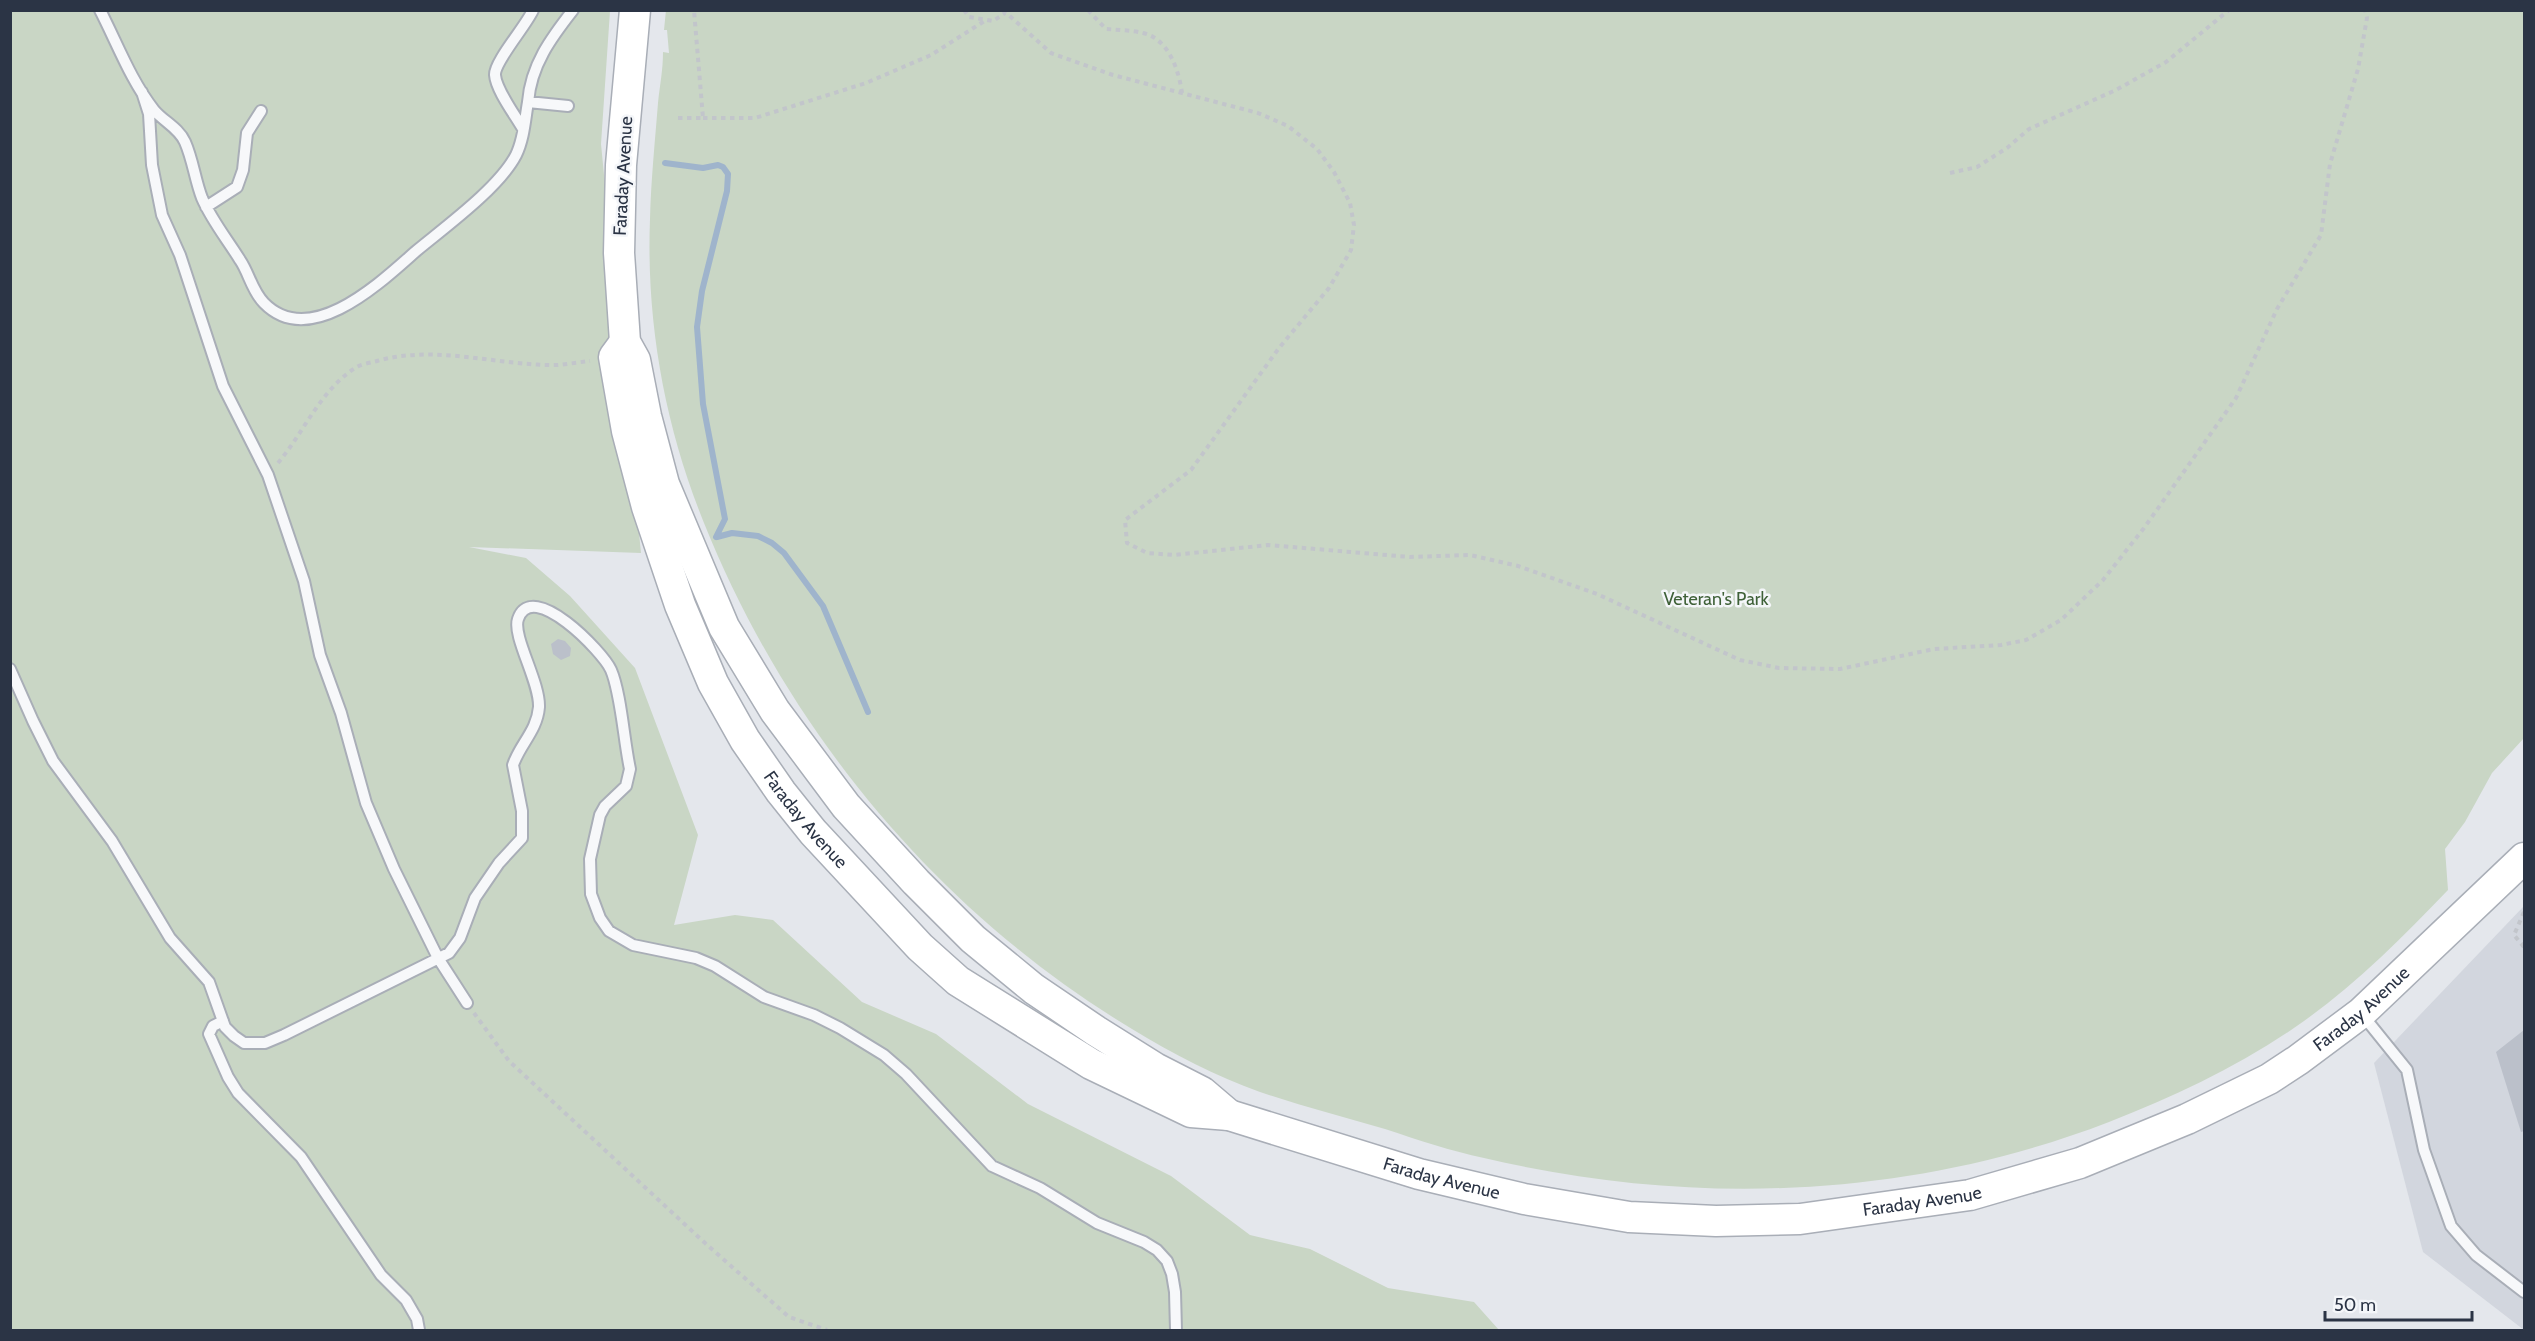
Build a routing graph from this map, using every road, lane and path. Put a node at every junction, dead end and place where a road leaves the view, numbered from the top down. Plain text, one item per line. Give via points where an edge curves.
1 (100, 10) edge
2 (533, 10) edge
3 (573, 10) edge
4 (635, 10) edge
5 (694, 10) edge
6 (964, 10) edge
7 (1088, 10) edge
8 (2229, 10) edge
9 (2365, 10) edge
10 (1004, 12) edge
11 (986, 20) junction
12 (142, 92) junction
13 (1182, 93) junction
14 (528, 102) junction
15 (568, 106) dead end
16 (261, 111) dead end
17 (678, 118) dead end
18 (703, 118) junction
19 (523, 129) junction
20 (1950, 172) dead end
21 (206, 207) junction
22 (620, 350) junction
23 (268, 475) junction
24 (10, 669) edge
25 (2524, 858) edge
26 (2524, 912) edge
27 (2524, 947) edge
28 (438, 958) junction
29 (467, 1003) joint
30 (2361, 1013) junction
31 (223, 1022) junction
32 (1229, 1115) junction
33 (2524, 1292) edge
34 (419, 1330) edge
35 (827, 1330) edge
36 (1176, 1330) edge

1 - 12 lane
2 - 19 lane via 495,72
3 - 14 lane via 538,60
4 - 22 main road, Faraday Avenue via 621,165
5 - 18 path
6 - 11 path via 969,17
7 - 13 path via 1106,29 1145,33 1164,47 1179,71
8 - 20 path via 2166,62 2116,90 2029,129 1977,167
9 - 13 path via 2358,69 2330,164 2321,235 2277,309 2236,398 2103,580 2061,620 2026,640 1934,650 1840,669 1779,668 1740,660 1597,594 1518,566 1470,555 1410,557 1268,545 1173,555 1147,553 1127,543 1125,520 1191,470 1278,348 1329,288 1351,250 1354,225 1350,202 1317,148 1288,126
10 - 11 path via 993,21
10 - 13 path via 1051,53
11 - 18 path via 931,56 866,83 755,118
12 - 21 lane via 155,111 182,135
12 - 23 lane via 149,114 152,165 162,215 180,255 223,387
14 - 15 lane
14 - 19 lane
16 - 21 lane via 247,132 237,187
17 - 18 path
19 - 21 lane via 515,156 488,189 345,308 320,317 288,317 266,305
22 - 23 path via 559,365 441,354 393,356 356,366 329,391 293,446
22 - 32 main road, Faraday Avenue via 635,360 664,484 724,627 775,711 846,806 973,939 1034,989 1116,1044 1202,1092
22 - 32 main road, Faraday Avenue via 627,431 647,507 680,605 712,683 769,775 813,832 920,947 958,981 1091,1064 1191,1112
23 - 28 lane via 304,581 320,655 366,803
24 - 31 lane via 49,754 108,834 170,938 209,982
25 - 30 main road, Faraday Avenue
26 - 27 path via 2514,935
28 - 29 lane
28 - 31 lane via 265,1043 244,1042 229,1032
28 - 36 lane via 456,944 475,898 522,838 522,811 513,765 534,728 539,698 517,624 523,611 537,606 574,629 607,663 614,681 629,779 600,815 589,868 593,902 609,931 633,945 696,958 715,966 764,997 840,1028 884,1055 992,1166 1040,1188 1097,1223 1157,1250 1172,1274
29 - 35 path via 509,1061 706,1244 789,1317
30 - 32 main road, Faraday Avenue via 2269,1079 2187,1119 2080,1163 1970,1195 1800,1219 1629,1217 1524,1199 1419,1174
30 - 33 lane via 2407,1070 2424,1150 2451,1226 2476,1255
31 - 34 lane via 213,1026 209,1034 228,1077 249,1106 305,1162 381,1275 406,1300

